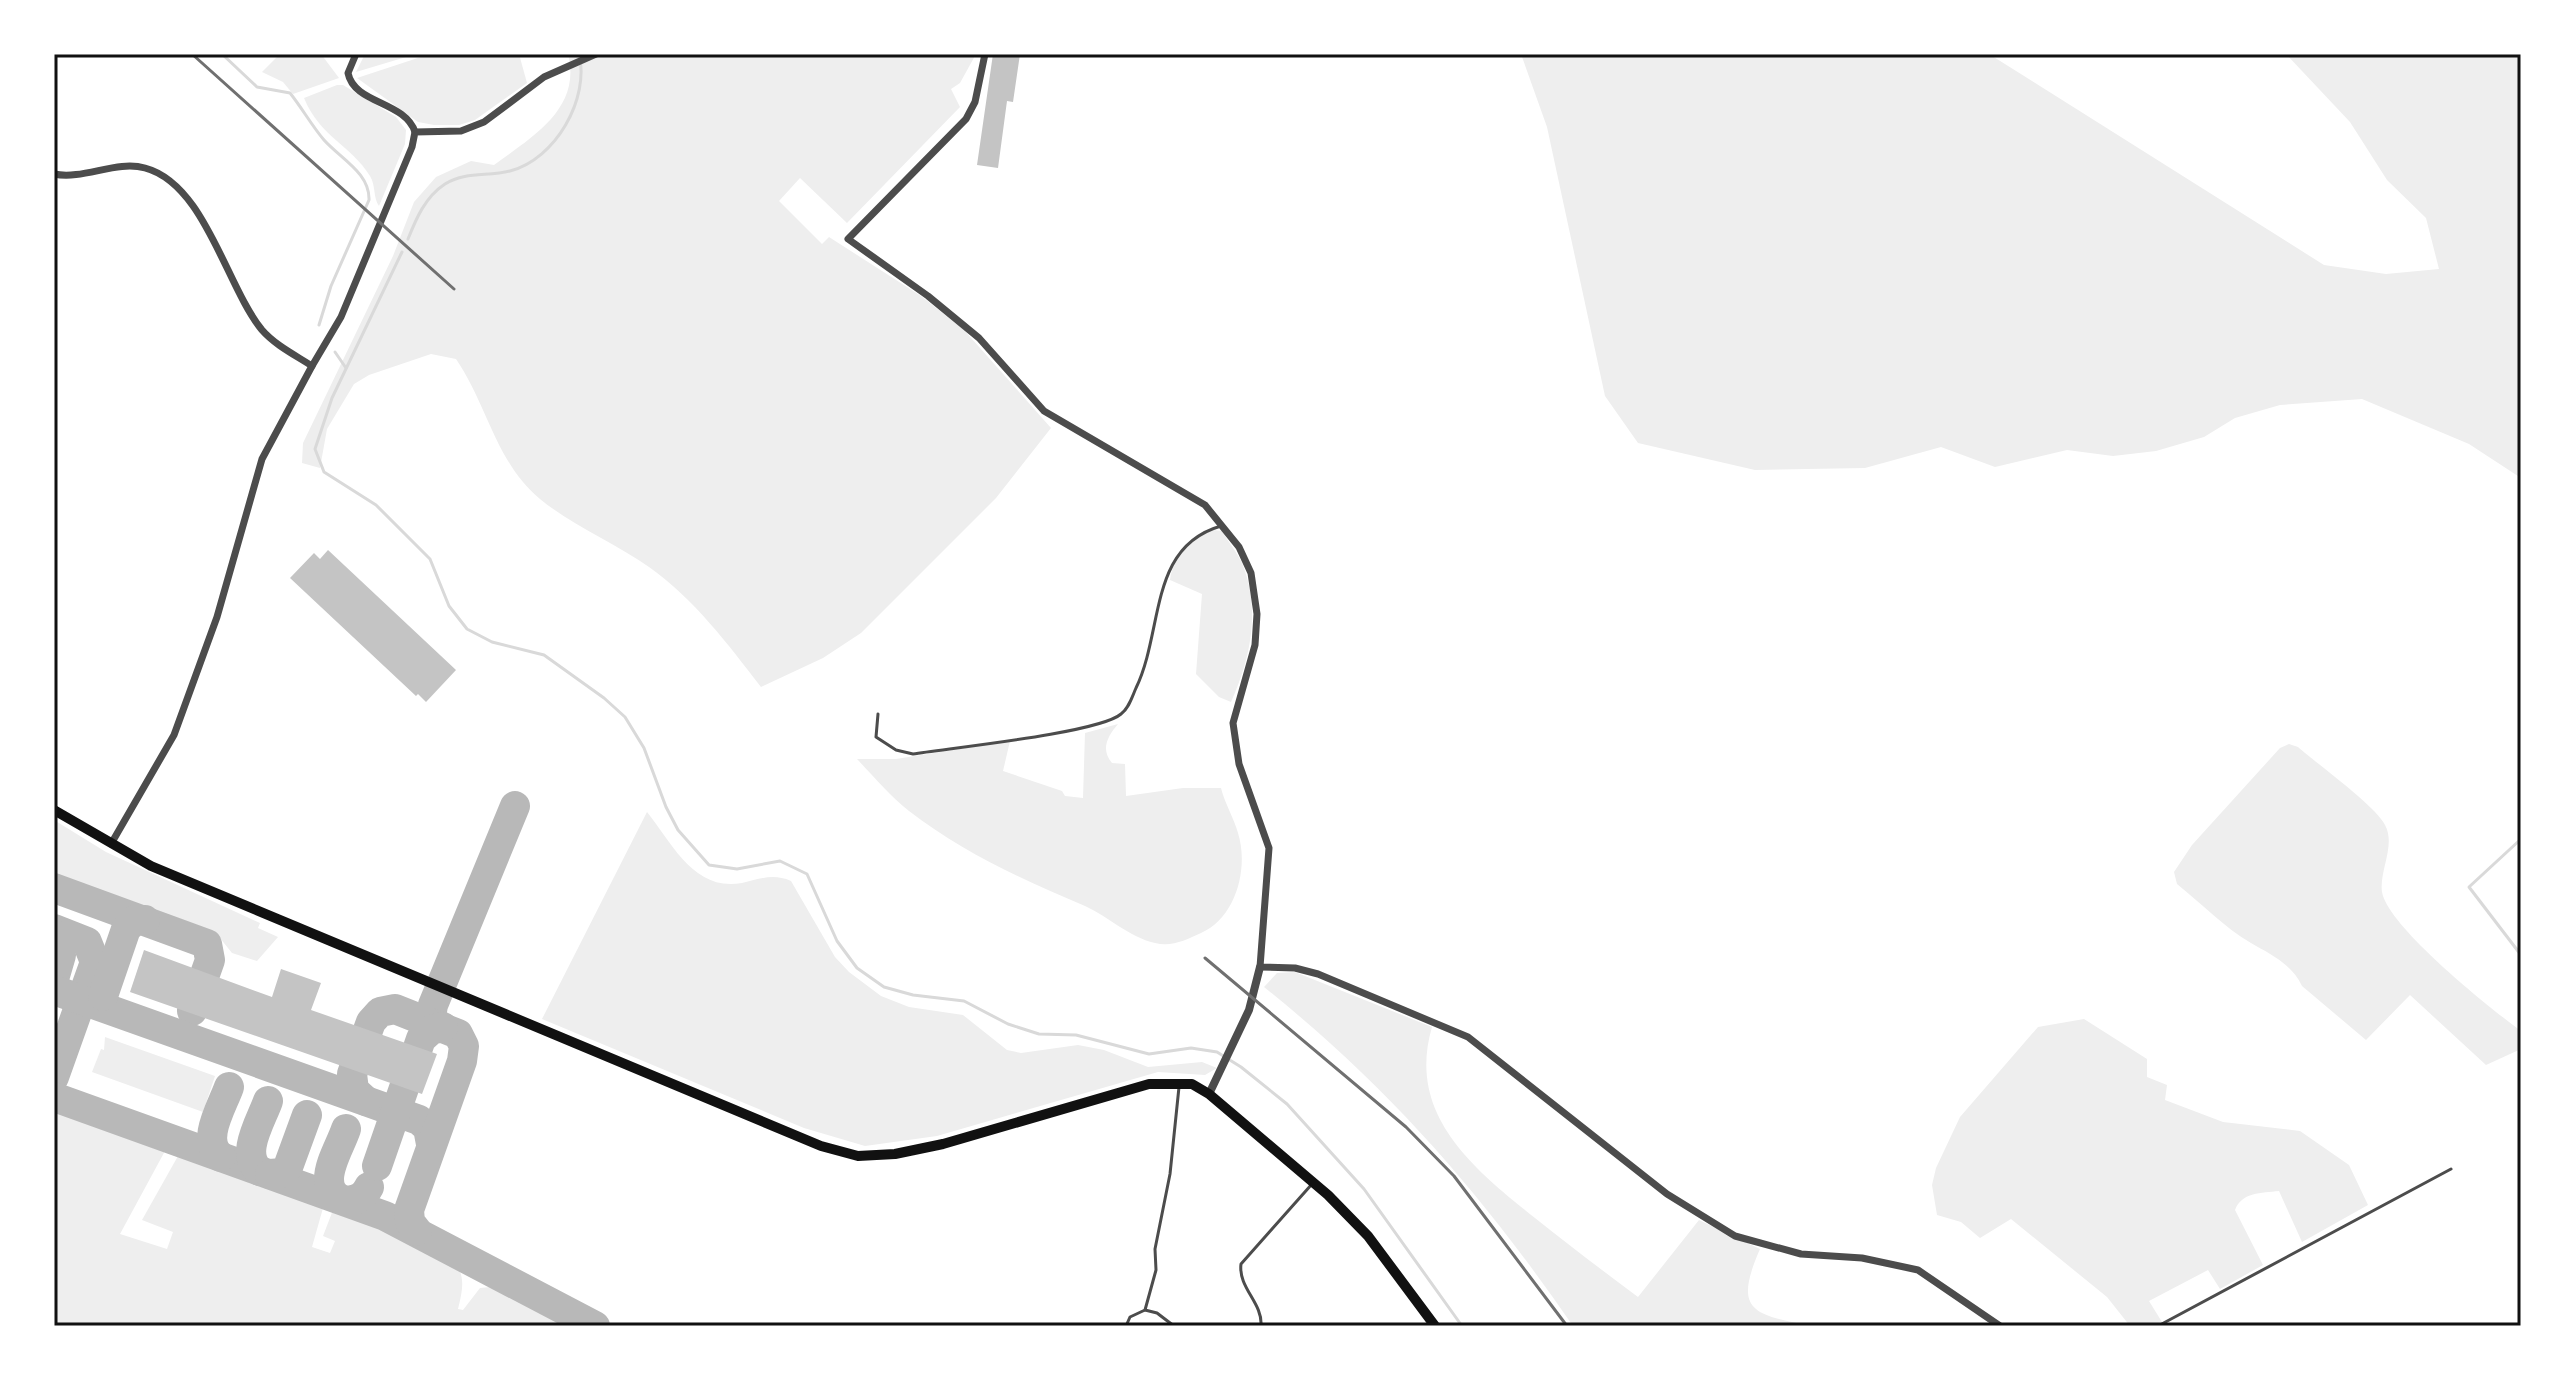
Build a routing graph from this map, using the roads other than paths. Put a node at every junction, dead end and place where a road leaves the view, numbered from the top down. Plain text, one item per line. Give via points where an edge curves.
1 (356, 54) edge
2 (985, 54) edge
3 (593, 55) edge
4 (415, 132) junction
5 (54, 174) edge
6 (312, 366) junction
7 (1224, 525) junction
8 (878, 714) dead end
9 (54, 810) edge
10 (111, 844) junction
11 (1260, 967) junction
12 (1179, 1083) junction
13 (1209, 1094) junction
14 (2451, 1169) dead end
15 (1314, 1182) junction
16 (1145, 1310) junction
17 (1988, 1322) edge
18 (1126, 1326) edge
19 (1174, 1326) edge
20 (1261, 1326) edge
21 (1435, 1326) edge
22 (2000, 1326) edge
23 (2158, 1326) edge

1 - 4 street via 348,73 351,83 400,113
2 - 7 street via 966,119 848,239 979,338 1044,411 1180,488
3 - 4 street via 567,64 484,122 461,131
4 - 6 street via 341,317
5 - 6 street via 70,177 130,166 146,168 172,183 194,208 262,330
6 - 10 street via 262,459 209,643 174,735
7 - 8 lane via 1191,538 1171,564 1141,678 1123,713 1114,719 913,754 876,737
7 - 11 street via 1251,573 1257,604 1255,645 1233,723 1239,764 1269,848
9 - 10 main road
10 - 12 main road via 323,939 821,1146 858,1156 928,1148 1149,1084
11 - 13 street via 1234,1046
11 - 17 street via 1318,974 1468,1037 1667,1194 1735,1236 1801,1254 1862,1258 1918,1270
12 - 13 main road
12 - 16 lane via 1156,1270
13 - 15 main road
14 - 23 lane
15 - 20 lane via 1241,1264 1239,1278 1261,1316
15 - 21 main road via 1368,1236
16 - 18 lane via 1130,1317
16 - 19 lane
17 - 22 street

